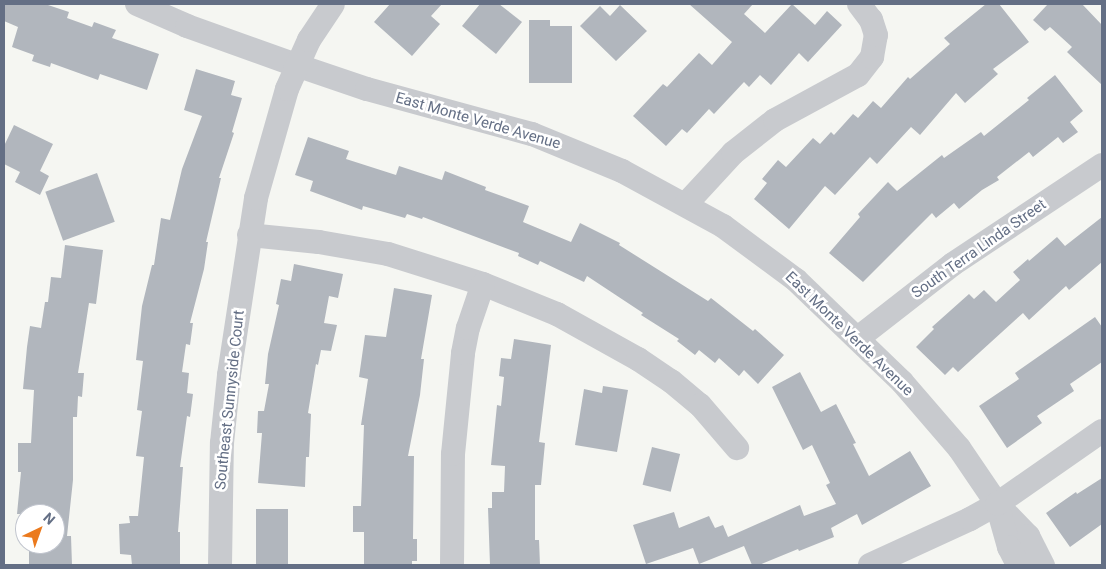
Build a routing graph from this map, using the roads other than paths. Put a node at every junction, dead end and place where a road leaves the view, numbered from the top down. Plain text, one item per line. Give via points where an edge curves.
1 (137, 4) edge
2 (333, 4) edge
3 (859, 4) edge
4 (296, 66) junction
5 (1102, 165) edge
6 (686, 204) junction
7 (249, 235) junction
8 (483, 284) junction
9 (858, 338) junction
10 (1102, 431) edge
11 (737, 448) dead end
12 (997, 504) junction
13 (220, 565) edge
14 (452, 565) edge
15 (870, 565) edge
16 (1018, 565) edge
17 (1043, 565) edge

1 - 4 street, East Monte Verde Avenue
2 - 4 street, Southeast Sunnyside Court
3 - 6 street via 871,20 876,35 872,57 858,75 774,120 733,153
4 - 6 street, East Monte Verde Avenue via 366,89 532,134 622,171
4 - 7 street, Southeast Sunnyside Court via 270,144
5 - 9 street, South Terra Linda Street via 953,264
6 - 9 street, East Monte Verde Avenue via 762,253
7 - 8 street via 369,250 425,264
7 - 13 street, Southeast Sunnyside Court via 222,443
8 - 11 street via 557,314 638,359 700,405
8 - 14 street via 468,328 462,362 452,454
9 - 12 street, East Monte Verde Avenue via 942,426 980,475
10 - 12 street
12 - 15 street
12 - 16 street, East Monte Verde Avenue via 1009,547
12 - 17 street, East Monte Verde Avenue via 1028,536

